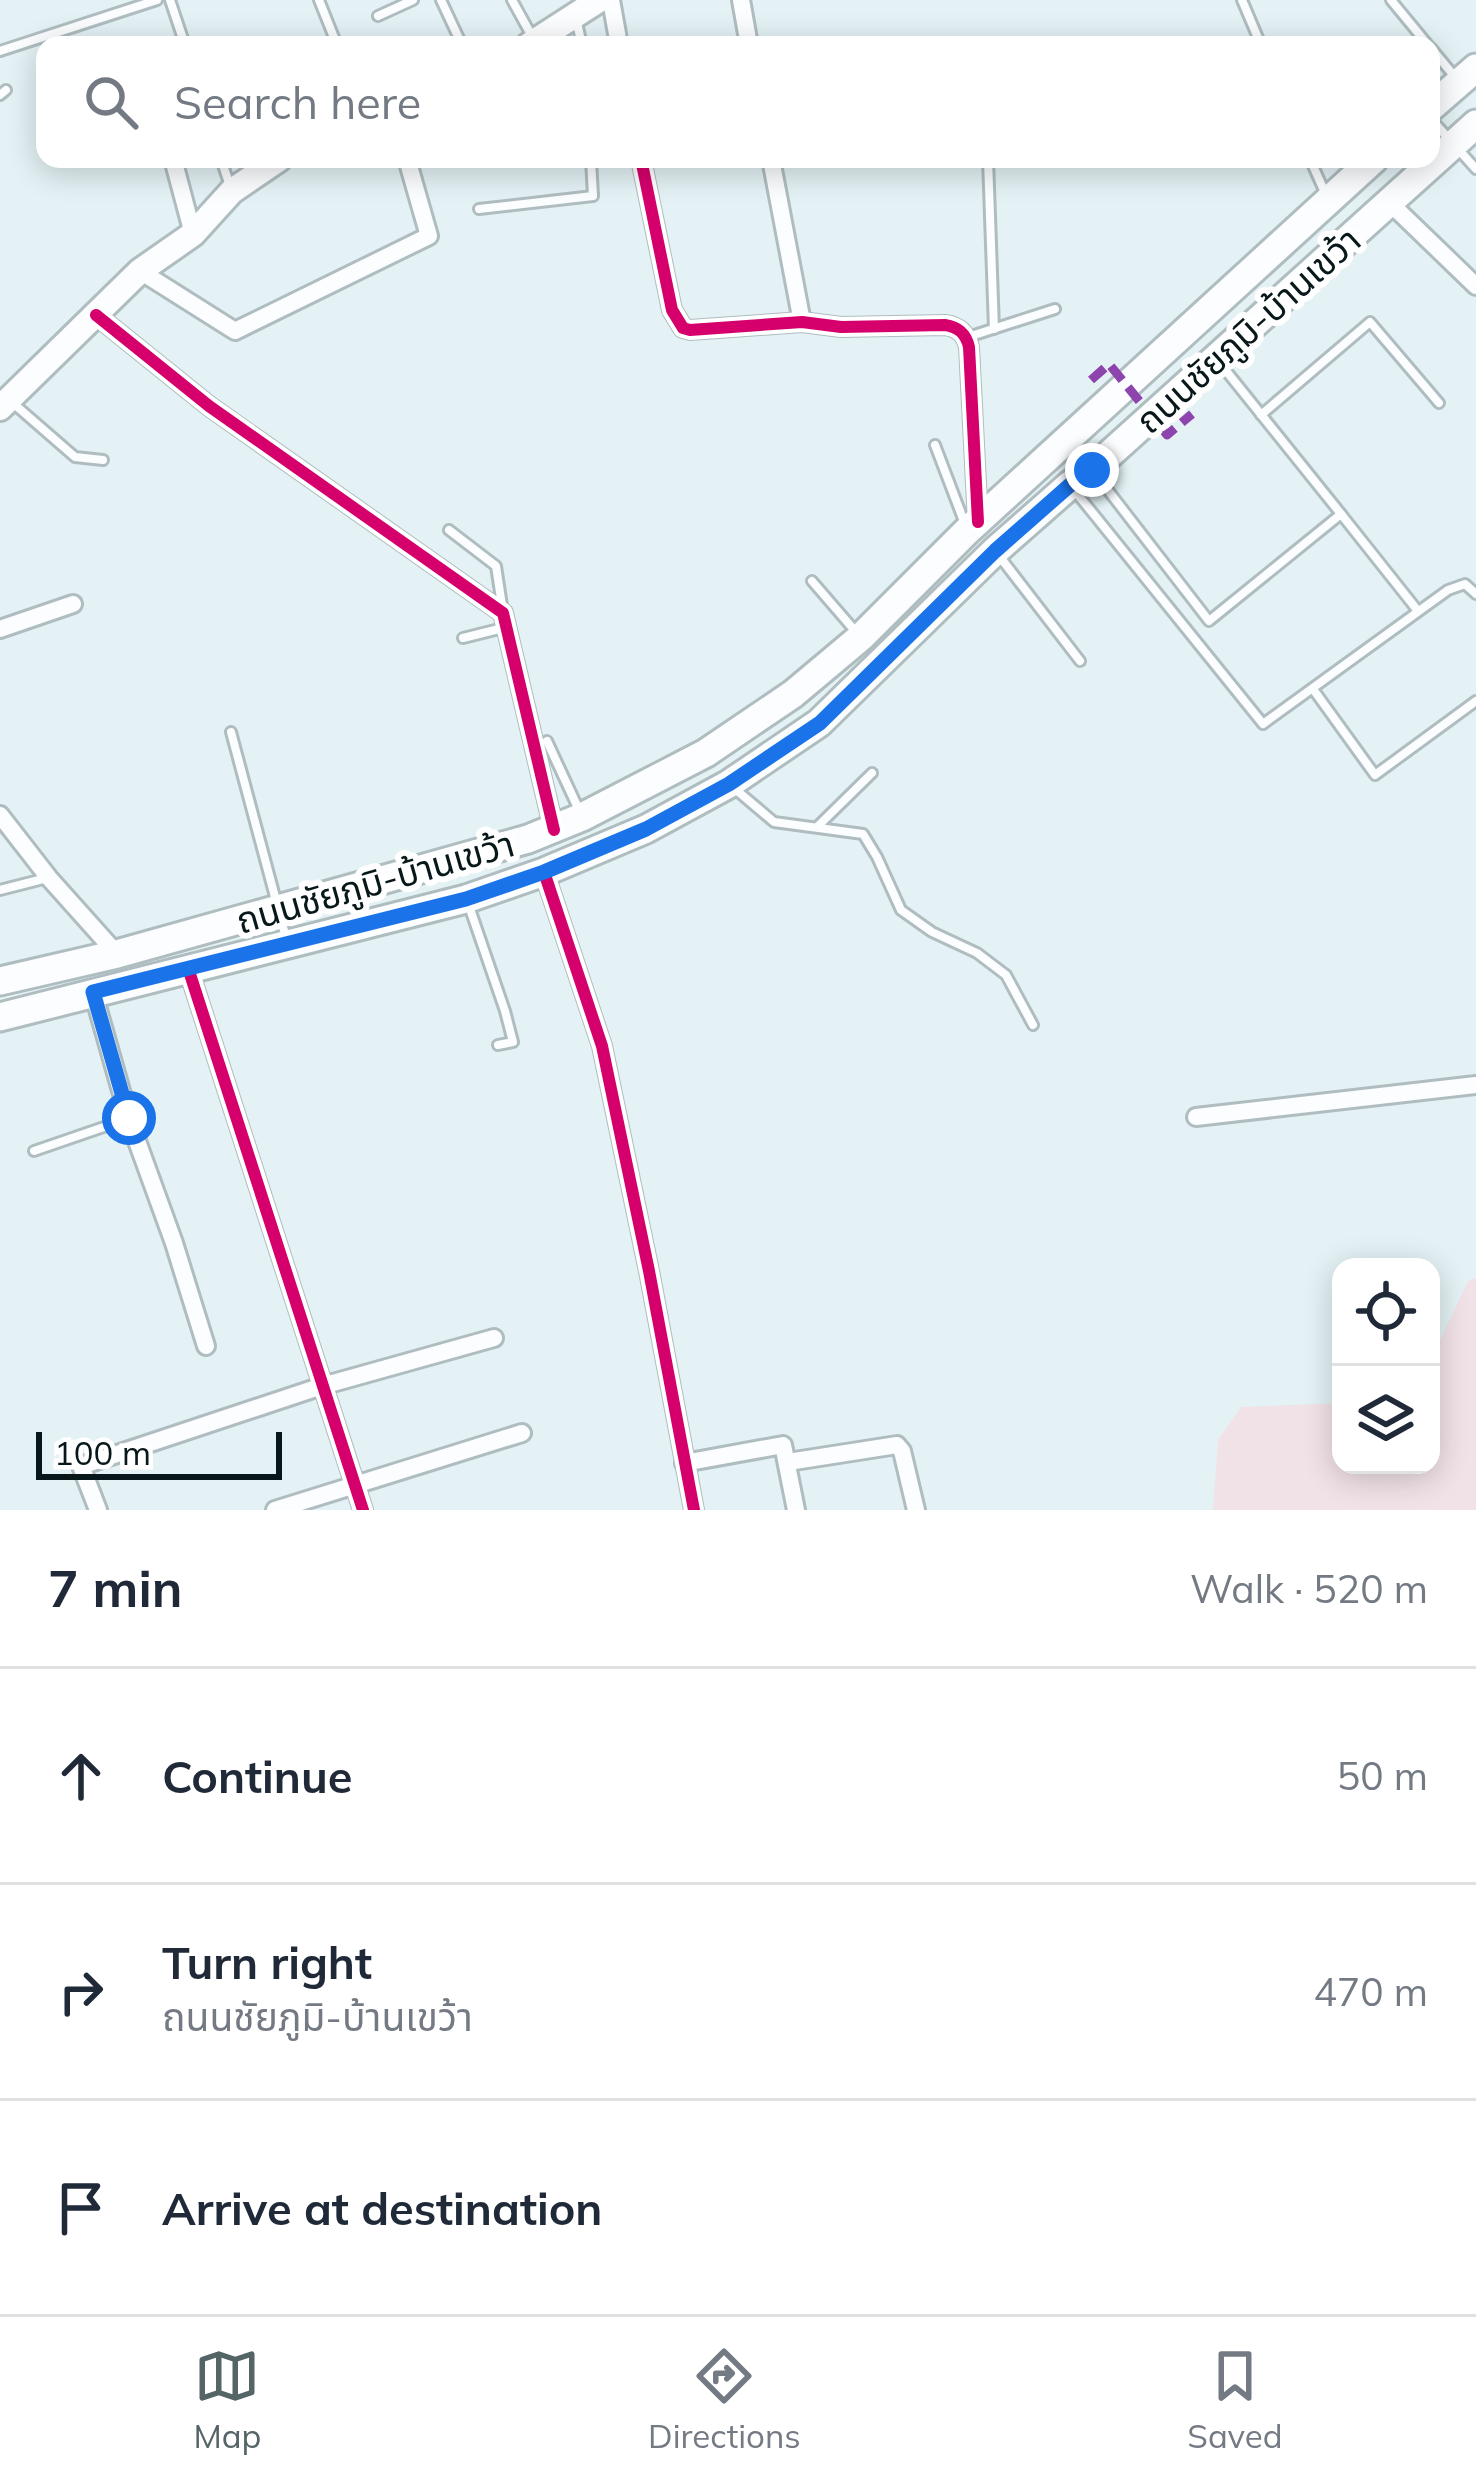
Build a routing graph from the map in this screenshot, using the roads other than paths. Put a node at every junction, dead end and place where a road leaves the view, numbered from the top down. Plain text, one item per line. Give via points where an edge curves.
1 (157, 0) edge
2 (170, 0) edge
3 (319, 0) edge
4 (412, 0) edge
5 (441, 0) edge
6 (512, 0) edge
7 (599, 0) edge
8 (611, 0) edge
9 (741, 0) edge
10 (1242, 0) edge
11 (1391, 0) edge
12 (574, 14) junction
13 (378, 16) dead end
14 (46, 36) edge
15 (182, 36) edge
16 (333, 36) edge
17 (458, 36) edge
18 (529, 36) edge
19 (542, 36) edge
20 (580, 36) edge
21 (618, 36) edge
22 (747, 36) edge
23 (1257, 36) edge
24 (1421, 36) edge
25 (36, 39) edge
26 (0, 51) edge
27 (1440, 55) edge
28 (1468, 76) edge
29 (1440, 99) edge
30 (1476, 124) edge
31 (1440, 129) edge
32 (1453, 144) junction
33 (1440, 156) edge
34 (174, 168) edge
35 (224, 168) edge
36 (266, 168) edge
37 (410, 168) edge
38 (591, 168) edge
39 (643, 168) edge
40 (773, 168) edge
41 (988, 168) edge
42 (1314, 168) edge
43 (1364, 168) edge
44 (1427, 168) edge
45 (1476, 170) edge
46 (232, 191) junction
47 (1328, 202) junction
48 (1390, 202) junction
49 (479, 209) dead end
50 (193, 235) junction
51 (140, 271) junction
52 (1476, 286) edge
53 (1055, 309) dead end
54 (97, 315) junction
55 (802, 322) junction
56 (994, 329) junction
57 (967, 338) junction
58 (1215, 357) junction
59 (4, 403) edge
60 (1439, 403) dead end
61 (1261, 416) junction
62 (935, 446) dead end
63 (103, 460) dead end
64 (1081, 477) junction
65 (1341, 514) junction
66 (973, 527) junction
67 (449, 530) dead end
68 (995, 551) junction
69 (812, 581) dead end
70 (1476, 594) edge
71 (73, 604) dead end
72 (1418, 611) junction
73 (505, 620) junction
74 (0, 629) edge
75 (861, 637) junction
76 (463, 638) dead end
77 (1080, 661) dead end
78 (1312, 688) junction
79 (1476, 701) edge
80 (232, 732) dead end
81 (548, 741) dead end
82 (872, 773) dead end
83 (729, 784) junction
84 (0, 815) edge
85 (582, 817) junction
86 (816, 828) junction
87 (554, 830) junction
88 (544, 872) junction
89 (49, 878) junction
90 (0, 890) edge
91 (466, 899) junction
92 (279, 910) junction
93 (287, 945) junction
94 (117, 954) junction
95 (189, 970) junction
96 (0, 981) edge
97 (93, 992) junction
98 (0, 1017) edge
99 (1033, 1025) dead end
100 (498, 1045) dead end
101 (1476, 1084) edge
102 (1196, 1117) dead end
103 (129, 1118) junction
104 (34, 1151) dead end
105 (494, 1338) dead end
106 (206, 1346) dead end
107 (322, 1386) junction
108 (522, 1433) dead end
109 (788, 1462) junction
110 (684, 1463) junction
111 (354, 1485) junction
112 (98, 1510) edge
113 (275, 1510) edge
114 (363, 1510) edge
115 (694, 1510) edge
116 (796, 1510) edge
117 (916, 1510) edge

1 - 14 lane
2 - 15 lane
3 - 16 lane
4 - 13 lane
5 - 17 lane
6 - 18 lane
7 - 12 street
8 - 21 street
9 - 22 street
10 - 23 lane
11 - 24 lane
12 - 19 street
12 - 20 lane
25 - 26 lane
27 - 28 lane
28 - 29 main road
30 - 32 main road, ถนนชัยภูมิ-บ้านเขว้า
31 - 32 lane
32 - 33 main road, ถนนชัยภูมิ-บ้านเขว้า
32 - 45 lane
34 - 50 street
35 - 46 lane
36 - 46 street
37 - 51 street via 429,236 235,331
38 - 49 lane via 592,196
39 - 55 street via 672,310 683,328
40 - 55 street
41 - 56 lane
42 - 47 lane
43 - 47 main road, ถนนชัยภูมิ-บ้านเขว้า
44 - 48 main road, ถนนชัยภูมิ-บ้านเขว้า
46 - 50 street
47 - 66 main road, ถนนชัยภูมิ-บ้านเขว้า
48 - 52 street
48 - 58 main road, ถนนชัยภูมิ-บ้านเขว้า
50 - 51 street
51 - 54 street
53 - 56 lane
54 - 59 street
54 - 73 street
55 - 57 street via 945,325
56 - 57 lane
57 - 66 street
58 - 61 lane
58 - 64 main road, ถนนชัยภูมิ-บ้านเขว้า
59 - 63 lane via 75,457
60 - 61 lane via 1370,322
61 - 65 lane
62 - 66 lane
64 - 65 lane via 1209,621
64 - 68 main road, ถนนชัยภูมิ-บ้านเขว้า
64 - 78 lane via 1263,724
65 - 72 lane
66 - 75 main road, ถนนชัยภูมิ-บ้านเขว้า
67 - 73 lane via 496,566
68 - 77 lane
68 - 83 main road, ถนนชัยภูมิ-บ้านเขว้า via 820,723
69 - 75 lane
70 - 72 lane via 1465,584
71 - 74 street
72 - 78 lane
73 - 76 lane
73 - 87 street
75 - 85 main road, ถนนชัยภูมิ-บ้านเขว้า via 706,753
78 - 79 lane via 1376,775
80 - 92 lane
81 - 85 lane
82 - 86 lane
83 - 86 lane via 773,822
83 - 88 main road, ถนนชัยภูมิ-บ้านเขว้า
84 - 89 street
85 - 87 main road, ถนนชัยภูมิ-บ้านเขว้า
86 - 99 lane via 862,834 901,910 1006,975
87 - 92 main road, ถนนชัยภูมิ-บ้านเขว้า
88 - 91 main road, ถนนชัยภูมิ-บ้านเขว้า
88 - 110 street via 602,1046
89 - 90 lane
89 - 94 street
91 - 93 main road, ถนนชัยภูมิ-บ้านเขว้า
91 - 100 lane via 513,1042
92 - 93 lane
92 - 94 main road, ถนนชัยภูมิ-บ้านเขว้า
93 - 95 main road, ถนนชัยภูมิ-บ้านเขว้า
94 - 96 main road, ถนนชัยภูมิ-บ้านเขว้า
95 - 97 main road, ถนนชัยภูมิ-บ้านเขว้า
95 - 107 street
97 - 98 main road, ถนนชัยภูมิ-บ้านเขว้า
97 - 103 street
101 - 102 street
103 - 104 lane
103 - 106 street
105 - 107 street
107 - 111 street
107 - 112 street via 81,1466
108 - 111 street
109 - 110 street via 783,1445
109 - 116 street
109 - 117 street via 897,1445
110 - 115 street
111 - 113 street
111 - 114 street

